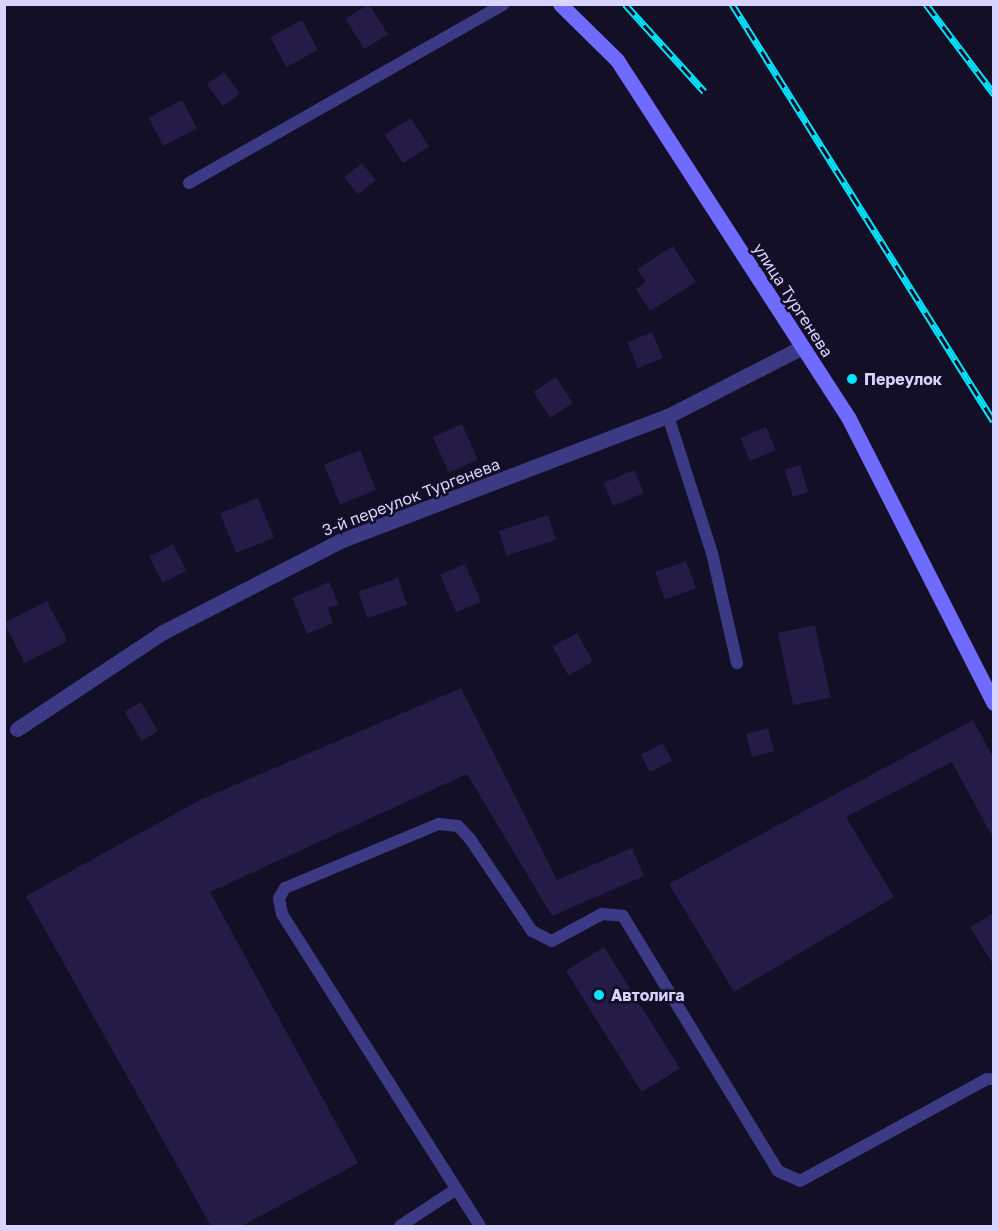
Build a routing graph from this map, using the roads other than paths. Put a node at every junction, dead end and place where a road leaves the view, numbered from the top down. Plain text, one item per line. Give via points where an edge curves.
1 (504, 4) edge
2 (560, 4) edge
3 (189, 183) dead end
4 (802, 347) junction
5 (668, 416) junction
6 (737, 663) dead end
7 (993, 703) edge
8 (16, 729) dead end
9 (993, 1079) edge
10 (455, 1190) junction
11 (400, 1227) edge
12 (480, 1227) edge

1 - 3 lane
2 - 4 street, улица Тургенева via 616,60
4 - 5 street, 3-й переулок Тургенева
4 - 7 street, улица Тургенева via 848,417
5 - 6 lane via 712,553
5 - 8 street, 3-й переулок Тургенева via 339,541 163,633
9 - 10 lane via 987,1078 800,1181 778,1172 623,916 602,914 552,941 532,931 471,839 458,826 439,824 285,888 279,898 282,914
10 - 11 lane
10 - 12 lane

